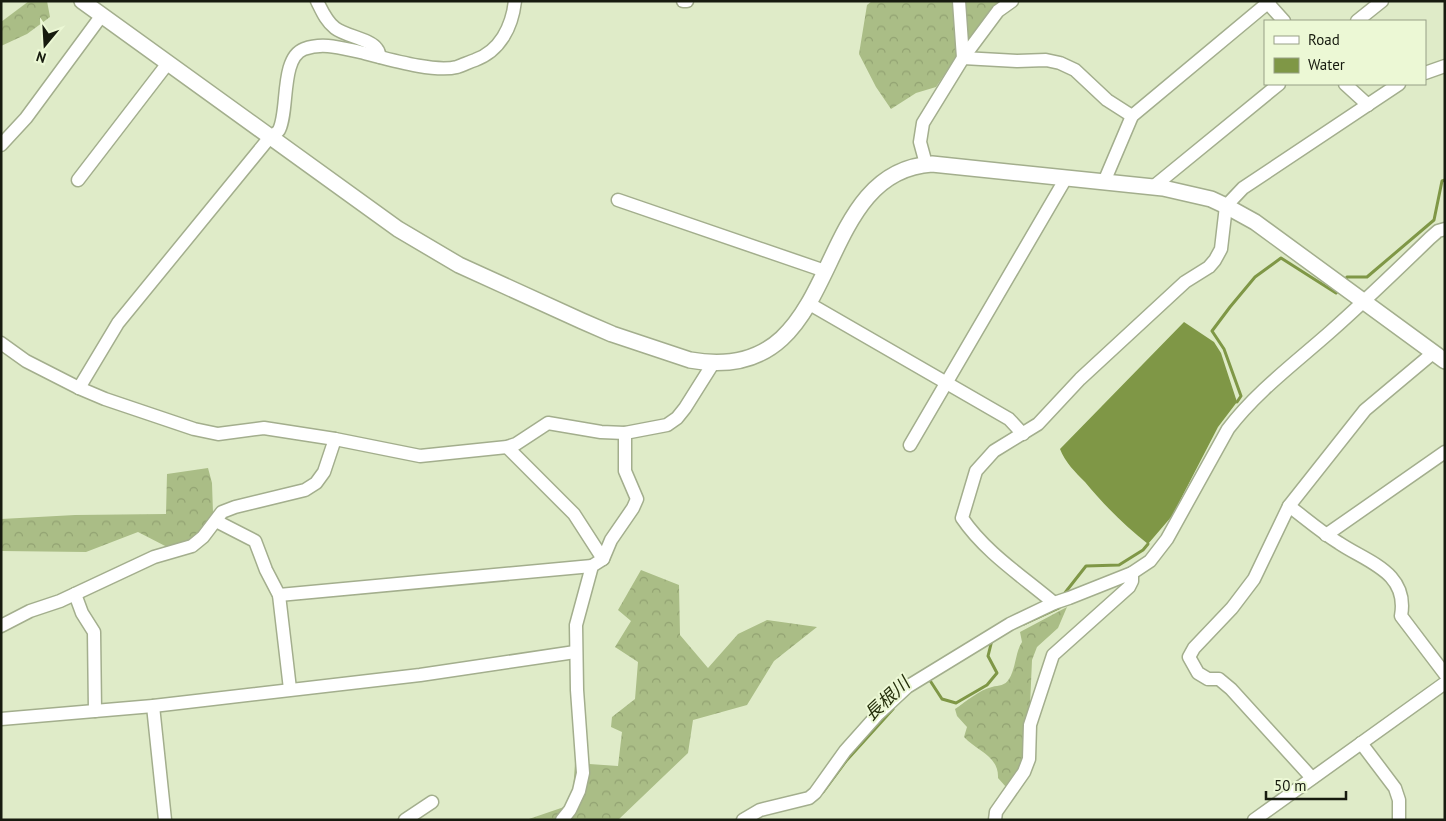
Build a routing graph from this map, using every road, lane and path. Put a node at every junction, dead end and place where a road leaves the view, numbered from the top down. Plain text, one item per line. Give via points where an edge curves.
1 (82, 1) edge
2 (317, 1) edge
3 (516, 1) edge
4 (959, 1) edge
5 (1012, 1) edge
6 (1382, 1) edge
7 (1268, 2) edge
8 (102, 15) junction
9 (1283, 20) edge
10 (1357, 20) edge
11 (380, 57) junction
12 (963, 58) junction
13 (168, 63) junction
14 (1445, 66) edge
15 (1426, 73) edge
16 (1278, 85) edge
17 (1346, 85) edge
18 (1398, 85) edge
19 (1368, 105) junction
20 (1132, 116) junction
21 (270, 137) junction
22 (1, 145) edge
23 (926, 164) junction
24 (1066, 178) junction
25 (78, 180) dead end
26 (1104, 182) junction
27 (1153, 187) junction
28 (618, 200) dead end
29 (1226, 206) junction
30 (1444, 225) edge
31 (825, 271) junction
32 (1363, 303) junction
33 (808, 304) junction
34 (1, 343) edge
35 (1439, 357) edge
36 (714, 362) junction
37 (946, 383) junction
38 (78, 388) junction
39 (625, 433) junction
40 (1023, 434) junction
41 (335, 439) junction
42 (910, 445) dead end
43 (507, 447) junction
44 (1445, 452) edge
45 (1289, 506) junction
46 (216, 521) junction
47 (1326, 535) junction
48 (598, 563) junction
49 (1132, 573) junction
50 (75, 594) junction
51 (279, 595) junction
52 (1054, 603) junction
53 (1, 626) edge
54 (575, 652) junction
55 (1445, 674) edge
56 (1445, 683) edge
57 (290, 689) junction
58 (153, 706) junction
59 (95, 711) junction
60 (1, 719) edge
61 (1361, 743) junction
62 (1312, 778) junction
63 (432, 802) dead end
64 (165, 820) edge
65 (405, 820) edge
66 (562, 820) edge
67 (743, 820) edge
68 (994, 820) edge
69 (1254, 820) edge
70 (1399, 820) edge

1 - 8 street
2 - 11 street via 334,27 371,44
3 - 11 street via 505,35 484,57 456,67 434,68
4 - 12 street
5 - 12 street via 998,11
6 - 10 street
7 - 9 street
7 - 20 street
8 - 13 street
8 - 22 street via 26,118
11 - 21 street via 327,46 297,53 285,88 282,122
12 - 20 street via 1060,62 1075,70 1107,100
12 - 23 street via 923,123 920,142
13 - 21 street
13 - 25 street
14 - 15 street
16 - 27 street
17 - 19 street
18 - 19 street
19 - 29 street via 1243,188
20 - 26 street
21 - 36 street via 408,236 460,265 612,334 690,360
21 - 38 street via 118,324
23 - 24 street
23 - 31 street via 889,177 865,198
24 - 26 street
24 - 37 street
26 - 27 street
27 - 29 street via 1193,194
28 - 31 street
29 - 32 street via 1255,222
29 - 40 street via 1221,249 1209,267 1185,282 1080,379 1038,424
30 - 32 street
31 - 33 street
32 - 35 street
32 - 49 street via 1238,416 1167,540 1150,561
33 - 36 street via 792,330 769,348 743,359
33 - 37 street
34 - 38 street via 26,361
35 - 45 street via 1366,410
36 - 39 street via 677,418 667,425
37 - 40 street via 1009,419
37 - 42 street
38 - 41 street via 194,429 218,434 264,428
39 - 43 street via 548,423
39 - 48 street via 625,471 637,498
40 - 52 street via 994,451 976,471 962,518 984,545
41 - 43 street via 420,456
41 - 46 street via 324,472 316,483 305,490 234,507 222,512
43 - 48 street via 574,514
44 - 47 street
45 - 47 street
45 - 62 street via 1254,579 1189,657 1198,673 1208,679 1219,679 1231,689
46 - 50 street via 192,546 154,557
46 - 51 street via 255,541
47 - 55 street via 1380,566 1394,579 1399,588 1401,616
48 - 51 street
48 - 54 street via 576,625
49 - 52 street
49 - 68 street via 1129,587 1053,654 1030,725 1029,759
50 - 53 street
50 - 59 street via 94,632
51 - 57 street
52 - 67 street via 1010,624 907,687 878,714 809,798 760,810
54 - 57 street via 420,675
54 - 66 street via 583,772 570,810
56 - 61 street
57 - 58 street
58 - 59 street
58 - 64 street
59 - 60 street
61 - 62 street
61 - 70 street via 1396,788
62 - 69 street
63 - 65 street

